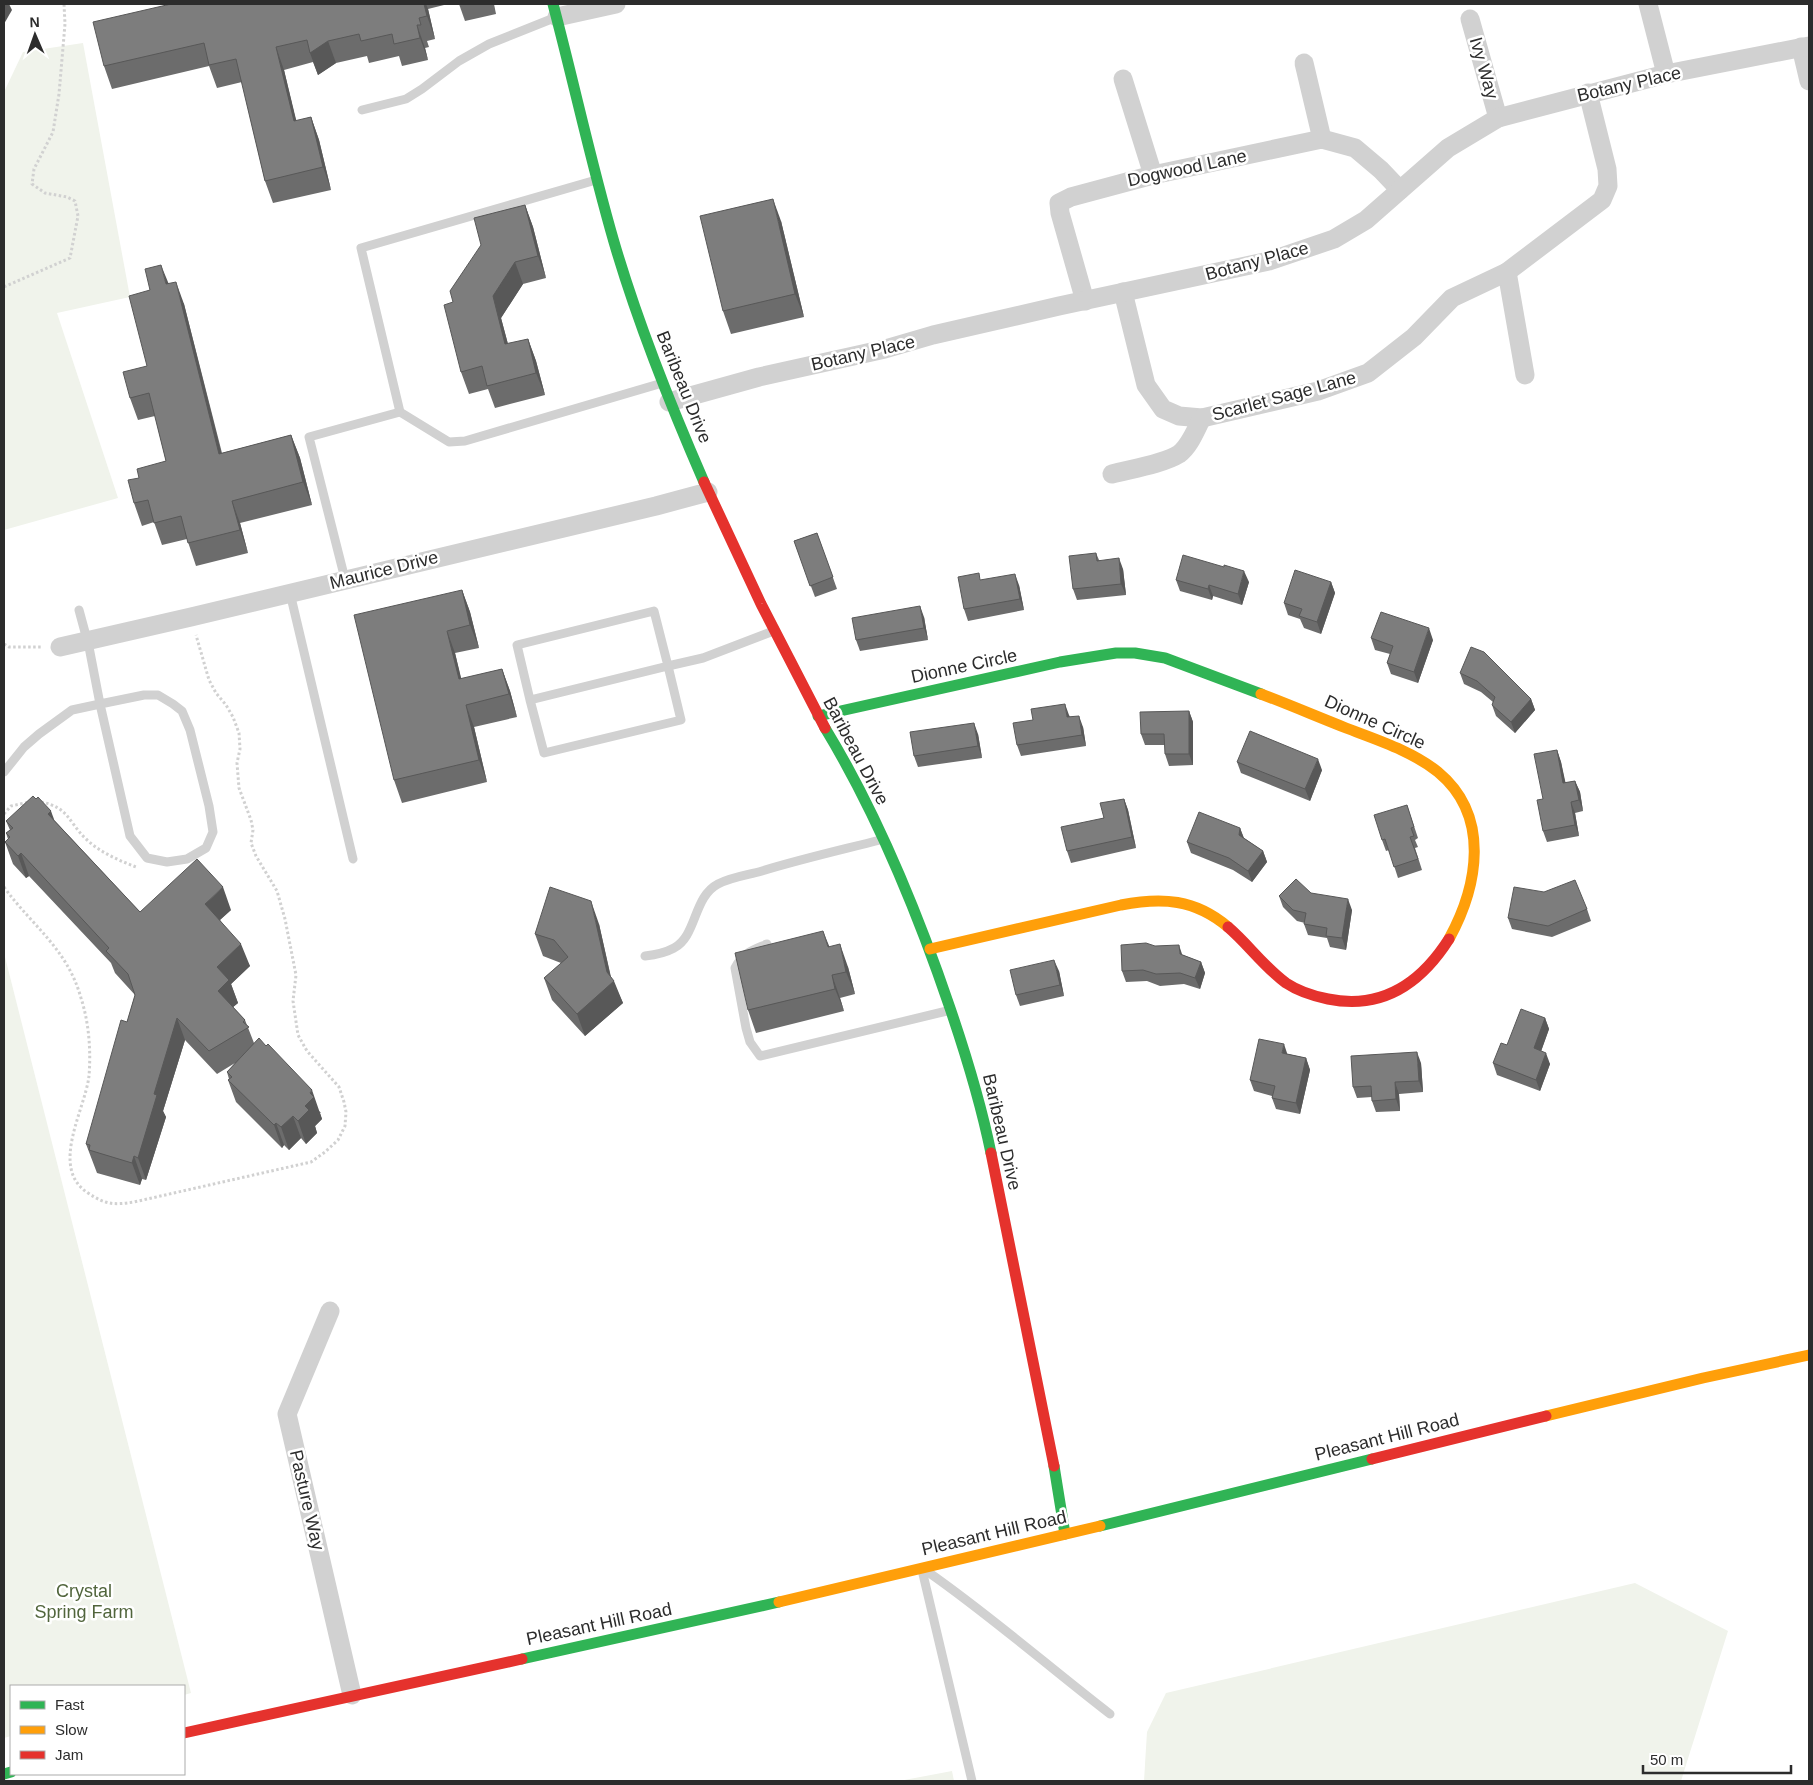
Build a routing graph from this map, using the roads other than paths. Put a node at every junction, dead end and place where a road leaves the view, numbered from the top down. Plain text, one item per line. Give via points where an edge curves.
1 (616, 4) edge
2 (1648, 4) edge
3 (555, 10) edge
4 (1470, 19) dead end
5 (1805, 46) edge
6 (1304, 63) dead end
7 (1666, 74) junction
8 (1123, 79) dead end
9 (1809, 81) edge
10 (1588, 93) junction
11 (362, 110) dead end
12 (1498, 118) junction
13 (1322, 139) junction
14 (1153, 175) junction
15 (598, 179) junction
16 (1400, 190) junction
17 (1507, 272) junction
18 (1123, 292) junction
19 (1085, 301) junction
20 (1525, 375) dead end
21 (663, 383) junction
22 (669, 402) junction
23 (400, 412) junction
24 (1202, 418) junction
25 (1112, 474) dead end
26 (708, 492) junction
27 (345, 579) junction
28 (290, 593) junction
29 (79, 610) dead end
30 (774, 631) junction
31 (87, 640) junction
32 (60, 647) road end
33 (668, 666) junction
34 (530, 700) junction
35 (100, 704) junction
36 (818, 716) junction
37 (4, 772) edge
38 (883, 840) junction
39 (353, 859) dead end
40 (767, 944) edge
41 (930, 949) junction
42 (645, 956) dead end
43 (951, 1010) junction
44 (330, 1311) dead end
45 (1809, 1355) edge
46 (1065, 1534) junction
47 (922, 1568) junction
48 (352, 1695) junction
49 (1110, 1714) dead end
50 (185, 1733) edge
51 (972, 1781) edge

1 - 3 street
2 - 7 street
3 - 11 lane via 460,61 406,99
3 - 15 street, Baribeau Drive
4 - 12 street, Ivy Way
5 - 7 street, Botany Place
5 - 9 street
6 - 13 street
7 - 10 street, Botany Place
8 - 14 street
10 - 12 street, Botany Place
10 - 17 street, Scarlet Sage Lane via 1607,169 1608,186 1602,200
12 - 16 street, Botany Place via 1448,148
13 - 14 street, Dogwood Lane
13 - 16 street, Dogwood Lane via 1355,148
14 - 19 street, Dogwood Lane via 1071,196 1059,203
15 - 21 street, Baribeau Drive via 614,241
15 - 23 lane via 361,248
16 - 18 street, Botany Place via 1366,220 1334,239 1269,261
17 - 20 street
17 - 24 street, Scarlet Sage Lane via 1452,298 1414,337 1368,373 1318,390
18 - 19 street, Botany Place
18 - 24 street, Scarlet Sage Lane via 1146,385 1163,409 1179,416
19 - 22 street, Botany Place via 759,377
21 - 22 street, Baribeau Drive
21 - 23 lane via 465,441 449,442
22 - 26 street, Baribeau Drive
23 - 27 lane via 308,437
24 - 25 street via 1192,439 1180,453 1166,460
26 - 27 street, Maurice Drive
26 - 30 street, Baribeau Drive
27 - 28 street, Maurice Drive
28 - 31 street, Maurice Drive
28 - 39 lane
29 - 31 lane
30 - 33 lane via 703,658
30 - 36 street, Baribeau Drive
31 - 32 street, Maurice Drive
31 - 35 lane
33 - 34 lane
33 - 34 lane via 681,720 544,753
33 - 34 lane via 654,611 517,645
35 - 35 lane via 130,836 147,858 167,862 187,859 206,848 213,832 209,806 190,730 182,712 158,695
35 - 37 lane via 72,710 24,747
36 - 38 street, Baribeau Drive
36 - 41 street, Dionne Circle via 1087,657 1154,655 1220,677 1402,750 1434,768 1448,781 1461,797 1470,817 1475,861 1472,884 1458,924 1424,973 1378,999 1345,1003 1298,990 1282,980 1225,923 1190,905 1172,902 1154,900 1110,908
38 - 41 street, Baribeau Drive
38 - 42 lane via 720,883 706,894 686,936 675,948
40 - 43 lane via 747,952 735,968 746,1028 750,1042 760,1056
41 - 43 street, Baribeau Drive
43 - 46 street, Baribeau Drive via 988,1137
44 - 48 street, Pasture Way via 287,1414
45 - 46 street, Pleasant Hill Road
46 - 47 street, Pleasant Hill Road
47 - 48 street, Pleasant Hill Road
47 - 49 lane via 963,1596
47 - 51 lane
48 - 50 street, Pleasant Hill Road

